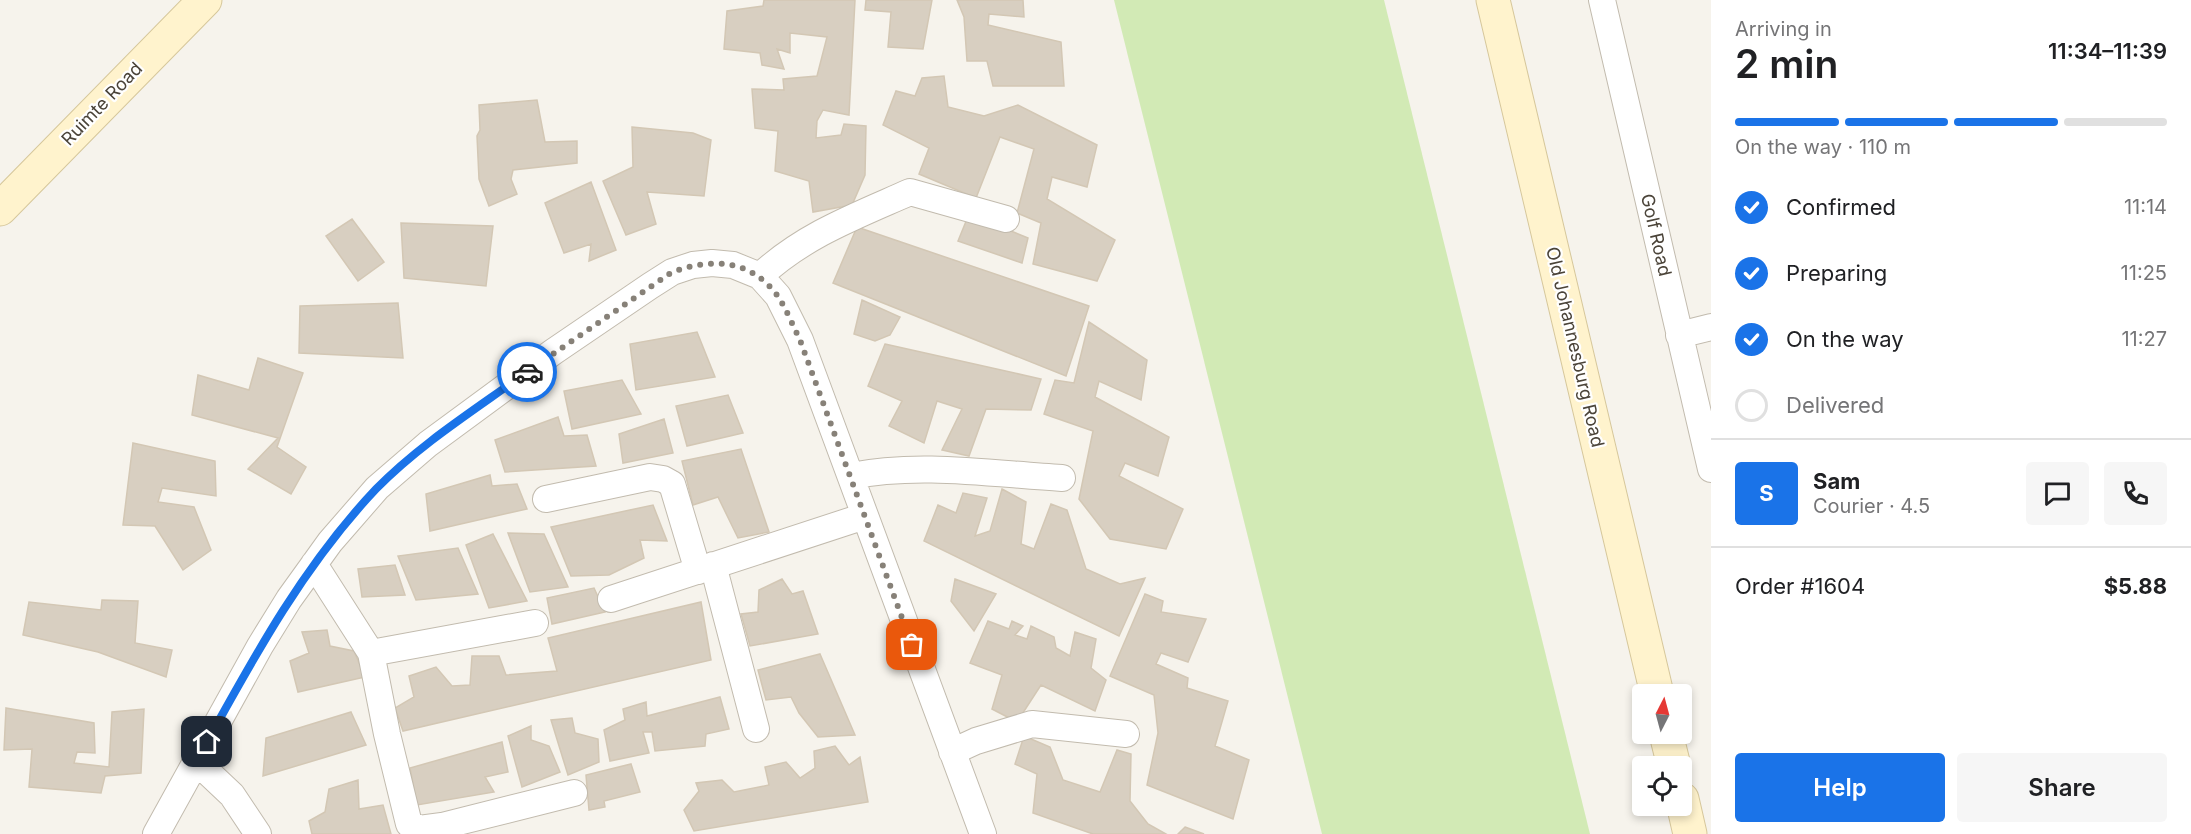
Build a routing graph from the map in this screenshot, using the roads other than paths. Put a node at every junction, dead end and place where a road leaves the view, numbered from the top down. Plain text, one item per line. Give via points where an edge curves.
1 (205, 0) edge
2 (1493, 0) edge
3 (1602, 0) edge
4 (0, 209) edge
5 (1006, 219) dead end
6 (760, 276) junction
7 (1711, 327) edge
8 (1679, 335) junction
9 (1711, 469) edge
10 (851, 476) junction
11 (1062, 478) dead end
12 (546, 500) dead end
13 (865, 516) junction
14 (314, 564) junction
15 (706, 568) junction
16 (611, 599) dead end
17 (535, 623) dead end
18 (371, 653) junction
19 (1655, 684) edge
20 (756, 729) dead end
21 (1126, 734) dead end
22 (952, 752) junction
23 (196, 761) junction
24 (574, 793) dead end
25 (1686, 816) edge
26 (156, 834) edge
27 (258, 834) edge
28 (983, 834) edge
29 (1690, 834) edge

1 - 4 main road, Ruimte Road
2 - 19 main road, Old Johannesburg Road
3 - 8 street, Golf Road
5 - 6 street via 910,192 820,232 782,255
6 - 10 street via 778,296 800,340
6 - 14 street via 733,265 712,263 693,265 657,281 428,444 377,488
7 - 8 street
8 - 9 street, Golf Road
10 - 11 street via 924,470
10 - 13 street
12 - 15 street via 650,477 663,479 672,484
13 - 15 street
13 - 22 street
14 - 18 street
14 - 23 street via 260,646
15 - 16 street
15 - 20 street
17 - 18 street
18 - 24 street via 410,824 419,829 442,826
21 - 22 street via 1032,724
22 - 28 street
23 - 26 street
23 - 27 street via 232,795
25 - 29 main road

